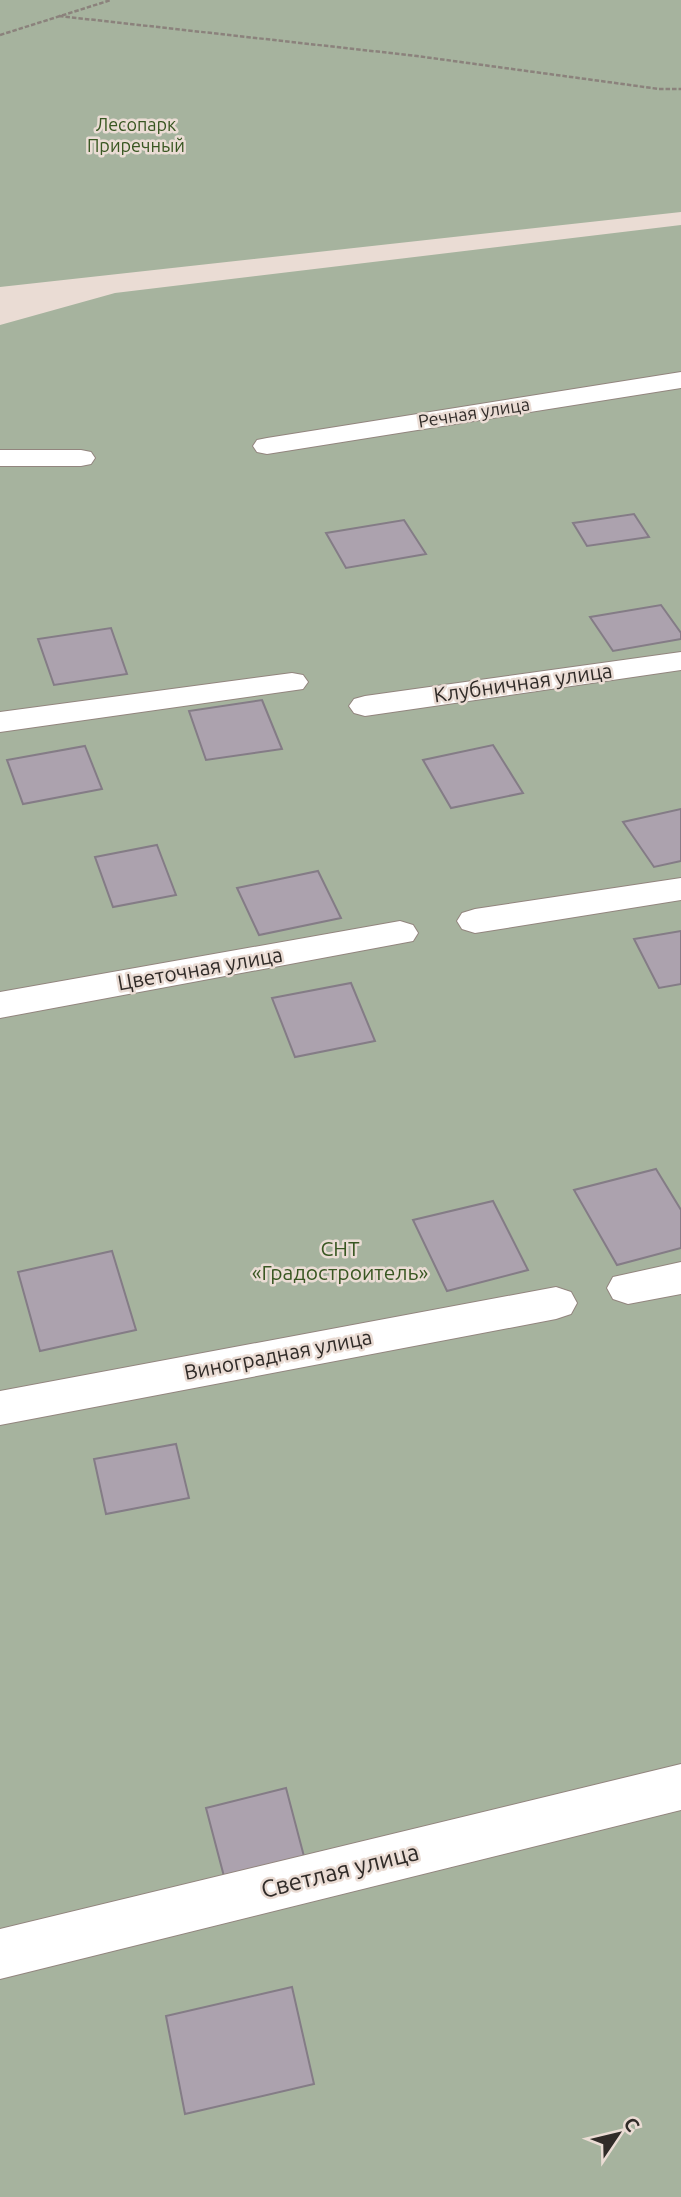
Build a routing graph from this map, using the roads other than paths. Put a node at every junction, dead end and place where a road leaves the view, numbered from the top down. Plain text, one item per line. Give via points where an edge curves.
1 (681, 380) edge
2 (267, 446) dead end
3 (0, 458) edge
4 (81, 458) dead end
5 (681, 661) edge
6 (292, 682) dead end
7 (365, 706) dead end
8 (0, 722) edge
9 (681, 889) edge
10 (475, 921) dead end
11 (400, 933) dead end
12 (0, 1005) edge
13 (681, 1278) edge
14 (628, 1289) dead end
15 (556, 1303) dead end
16 (0, 1408) edge
17 (681, 1787) edge
18 (0, 1954) edge

1 - 2 street, Речная улица
3 - 4 street
5 - 7 street, Клубничная улица
6 - 8 street
9 - 10 street
11 - 12 street, Цветочная улица
13 - 14 street
15 - 16 street, Виноградная улица
17 - 18 street, Светлая улица

